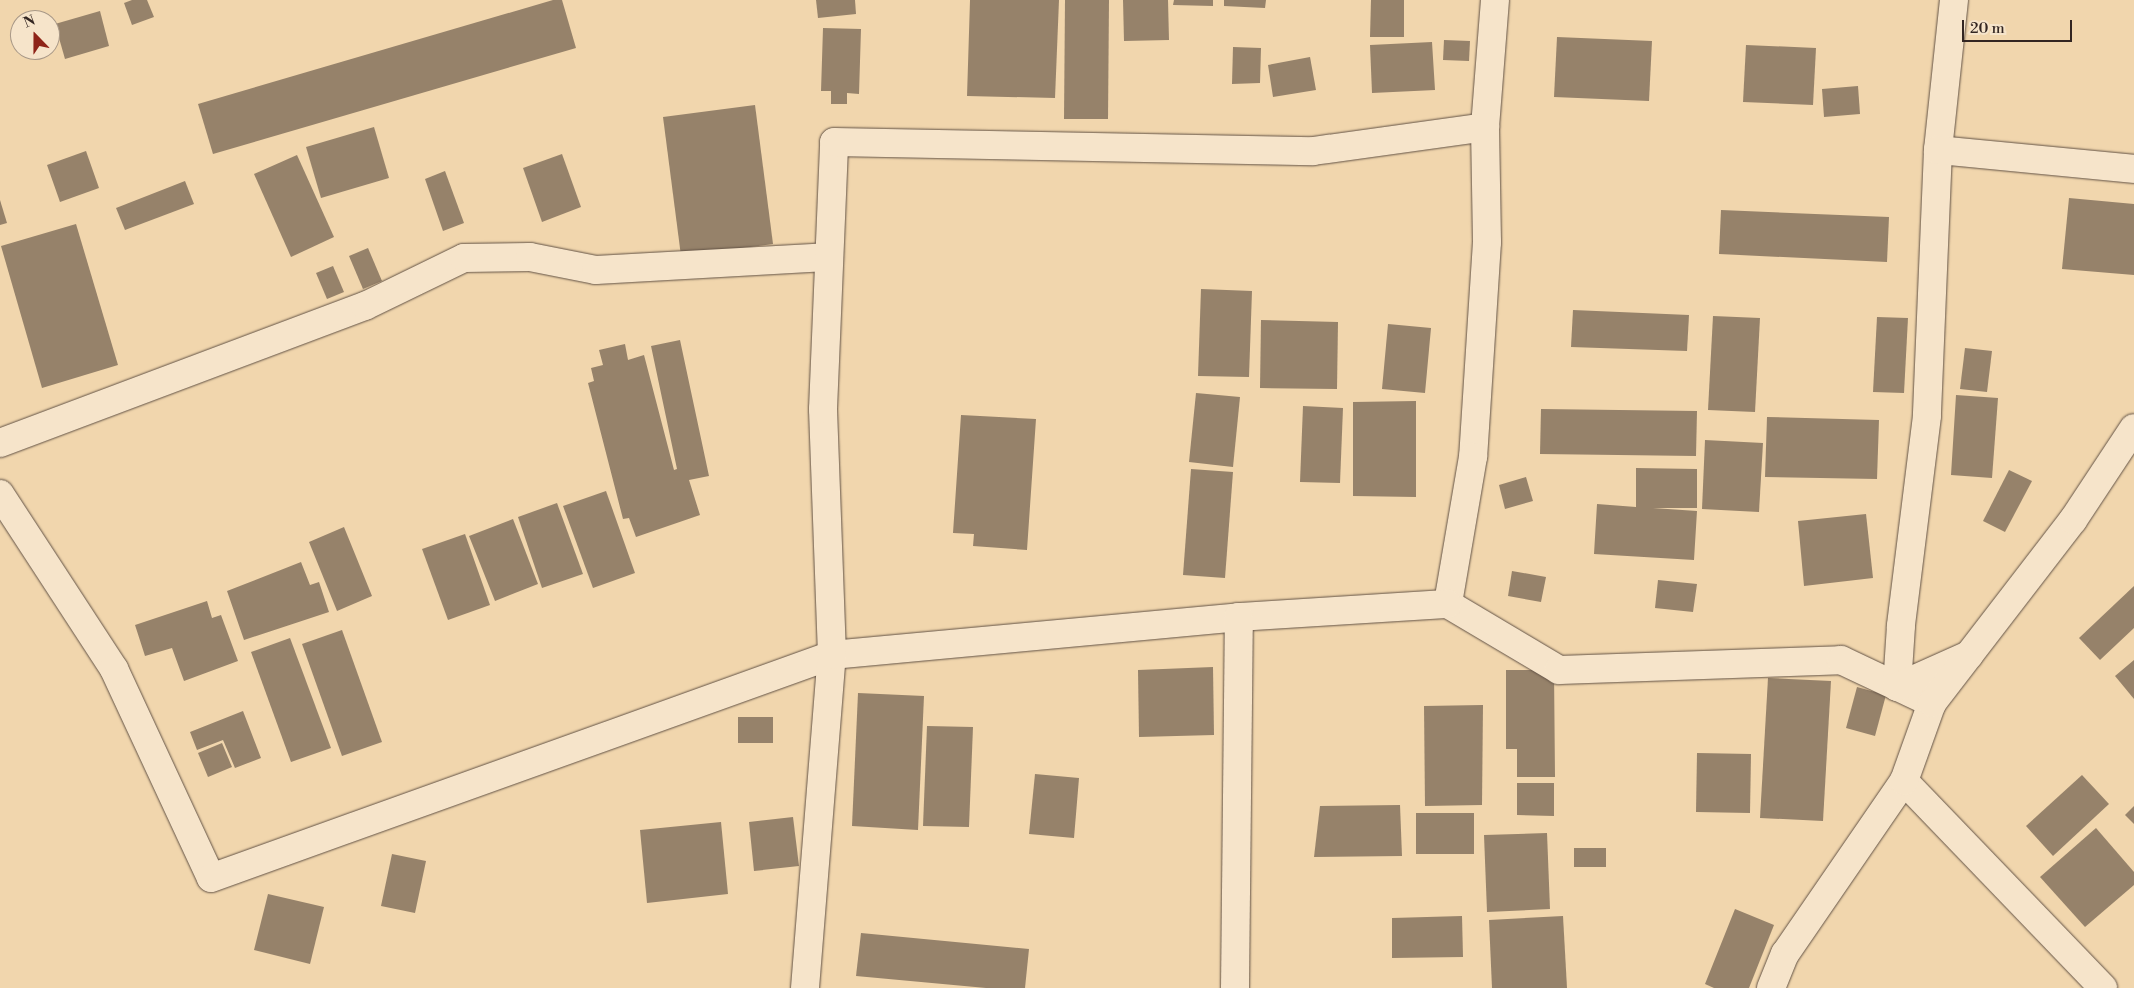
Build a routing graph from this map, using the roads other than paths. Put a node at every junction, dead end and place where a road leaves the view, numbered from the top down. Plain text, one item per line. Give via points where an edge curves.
1 (1496, 0) edge
2 (1954, 0) edge
3 (1485, 127) junction
4 (1938, 150) junction
5 (2134, 169) edge
6 (827, 257) junction
7 (2134, 428) edge
8 (0, 443) edge
9 (0, 494) edge
10 (1448, 604) junction
11 (1239, 617) junction
12 (832, 655) junction
13 (1969, 655) junction
14 (1897, 687) junction
15 (1932, 702) junction
16 (1904, 781) junction
17 (805, 988) edge
18 (1235, 988) edge
19 (1771, 988) edge
20 (2102, 988) edge

1 - 3 street
2 - 4 street
3 - 6 street via 1313,151 834,142
3 - 10 street via 1487,242 1473,457
4 - 5 street
4 - 14 street via 1927,416 1901,626
6 - 8 street via 596,270 530,257 464,258 365,306
6 - 12 street via 823,409
7 - 13 street via 2073,520
9 - 12 street via 114,669 211,878
10 - 11 street
10 - 14 street via 1559,670 1841,660
11 - 12 street
11 - 18 street
12 - 17 street
13 - 14 street
13 - 15 street
14 - 15 street
15 - 16 street
16 - 19 street via 1786,954
16 - 20 street

